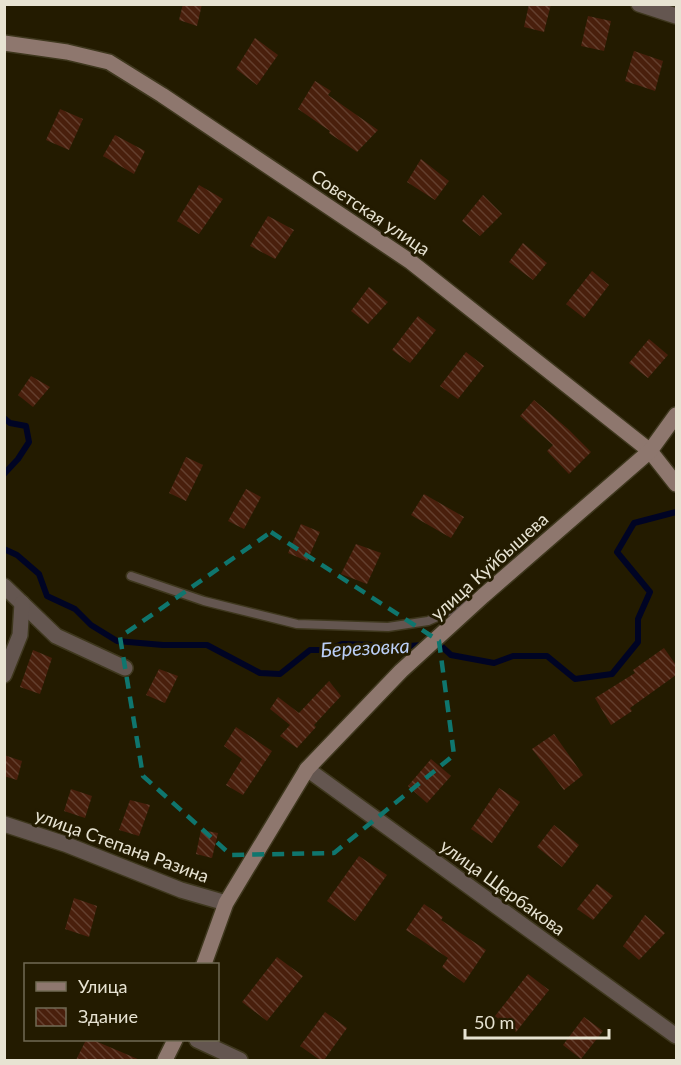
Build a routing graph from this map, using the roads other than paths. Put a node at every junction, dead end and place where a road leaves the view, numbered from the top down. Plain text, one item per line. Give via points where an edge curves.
1 (639, 4) edge
2 (676, 16) edge
3 (4, 43) edge
4 (676, 415) edge
5 (650, 451) junction
6 (676, 484) edge
7 (131, 576) dead end
8 (4, 586) edge
9 (483, 596) junction
10 (22, 603) junction
11 (125, 668) dead end
12 (4, 675) edge
13 (308, 769) junction
14 (4, 824) edge
15 (226, 903) junction
16 (204, 963) edge
17 (676, 1036) edge
18 (174, 1041) edge
19 (199, 1041) edge
20 (165, 1060) edge
21 (240, 1060) edge

1 - 2 street
3 - 5 street, Советская улица via 109,62 162,95 411,262
4 - 5 street, улица Куйбышева
5 - 6 street, Советская улица
5 - 9 street, улица Куйбышева
7 - 9 lane via 204,601 297,624 388,627 428,621
8 - 10 street
9 - 13 street, улица Куйбышева via 401,671
10 - 11 street via 56,636
10 - 12 street via 21,635
13 - 15 street, улица Куйбышева
13 - 17 street, улица Щербакова
14 - 15 street, улица Степана Разина
15 - 16 street, улица Куйбышева
18 - 20 street
19 - 21 street

